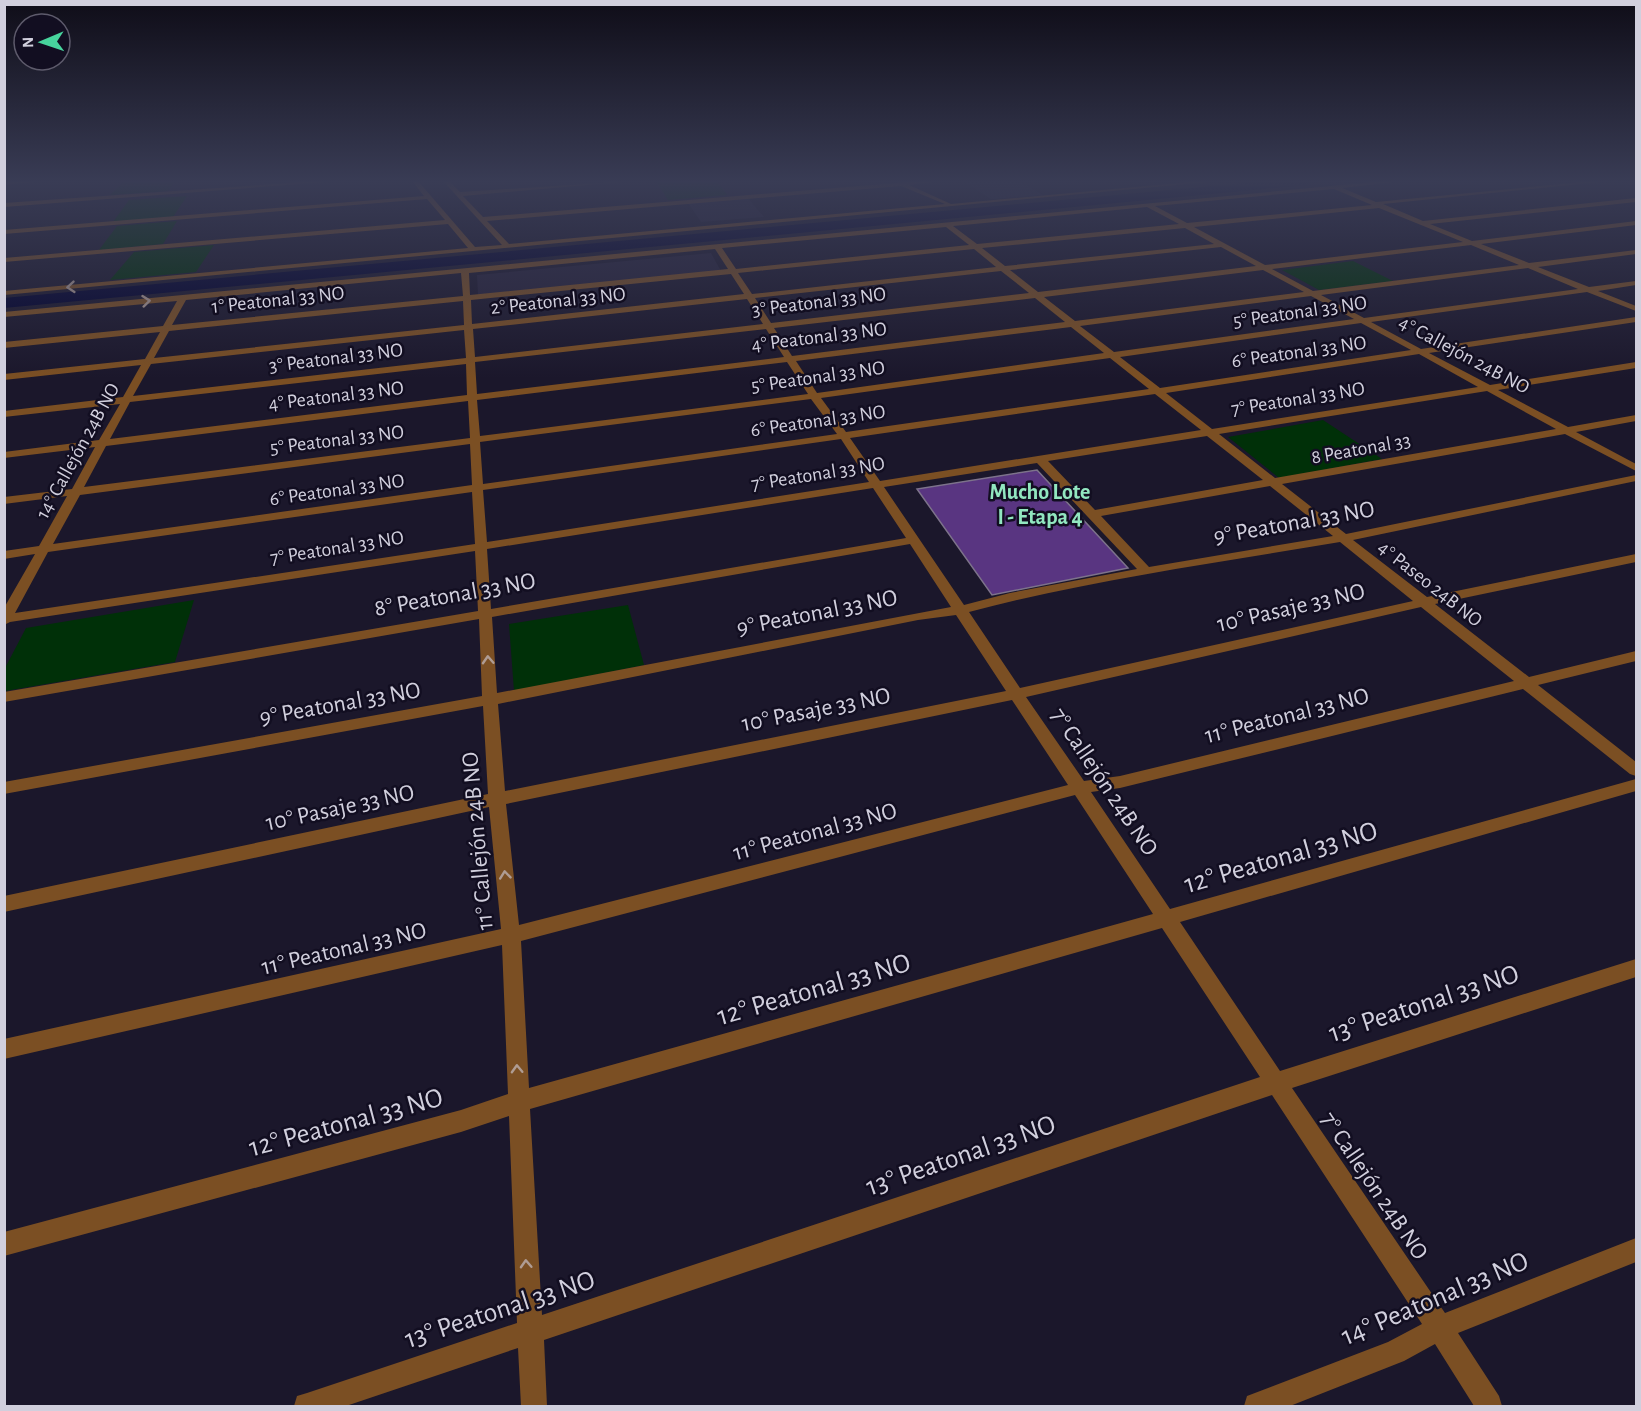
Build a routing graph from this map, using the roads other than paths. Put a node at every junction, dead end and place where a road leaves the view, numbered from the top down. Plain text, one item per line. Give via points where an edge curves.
1 (158, 247) edge
2 (497, 247) edge
3 (708, 247) edge
4 (718, 247) edge
5 (967, 247) edge
6 (976, 247) edge
7 (1206, 247) edge
8 (1225, 247) edge
9 (1439, 247) edge
10 (1482, 247) edge
11 (473, 249) joint
12 (1636, 252) edge
13 (4, 260) edge
14 (1529, 266) junction
15 (1263, 267) junction
16 (465, 270) junction
17 (1005, 270) junction
18 (734, 271) junction
19 (1636, 283) edge
20 (1588, 289) junction
21 (4, 293) edge
22 (1312, 293) junction
23 (1037, 295) junction
24 (751, 297) junction
25 (183, 298) junction
26 (467, 298) junction
27 (1636, 309) edge
28 (4, 315) edge
29 (1636, 319) edge
30 (1364, 321) junction
31 (1073, 324) junction
32 (770, 326) junction
33 (468, 327) junction
34 (167, 328) junction
35 (4, 345) edge
36 (1422, 352) junction
37 (1113, 356) junction
38 (792, 359) junction
39 (470, 360) junction
40 (148, 362) junction
41 (1636, 365) edge
42 (4, 377) edge
43 (1488, 388) junction
44 (1158, 391) junction
45 (814, 396) junction
46 (472, 398) junction
47 (127, 400) junction
48 (4, 414) edge
49 (1636, 418) edge
50 (1567, 431) junction
51 (1210, 432) junction
52 (844, 436) junction
53 (475, 440) junction
54 (103, 443) junction
55 (4, 455) edge
56 (1040, 459) junction
57 (1636, 468) edge
58 (1636, 478) edge
59 (1273, 482) junction
60 (876, 484) junction
61 (478, 488) junction
62 (76, 492) junction
63 (4, 501) edge
64 (1092, 514) junction
65 (1344, 538) junction
66 (914, 540) junction
67 (482, 545) junction
68 (44, 549) junction
69 (4, 555) edge
70 (1636, 558) edge
71 (1146, 571) junction
72 (1425, 602) junction
73 (961, 610) junction
74 (485, 612) junction
75 (5, 619) edge
76 (1636, 656) edge
77 (1526, 682) junction
78 (1016, 694) junction
79 (4, 697) edge
80 (490, 700) junction
81 (1636, 770) edge
82 (1636, 785) edge
83 (4, 788) edge
84 (1079, 788) junction
85 (497, 799) junction
86 (4, 904) edge
87 (1169, 920) junction
88 (511, 935) junction
89 (1636, 968) edge
90 (4, 1049) edge
91 (1275, 1083) junction
92 (518, 1102) junction
93 (4, 1244) edge
94 (1636, 1250) edge
95 (1440, 1328) junction
96 (530, 1332) junction
97 (307, 1407) edge
98 (534, 1407) edge
99 (1257, 1407) edge
100 (1489, 1407) edge

1 - 13 street
2 - 11 street
3 - 16 street
4 - 18 street, 7° Callejón 24B NO
5 - 18 street, 1° Peatonal 33 NO
6 - 17 street, 4° Paseo 24B NO
7 - 17 street, 2° Peatonal 33 NO
8 - 15 street, 4° Callejón 24B NO
9 - 15 street, 3° Peatonal 33 NO
10 - 14 street
11 -> 21 street
12 - 14 street, 4° Peatonal 33 NO
14 - 20 street
14 - 22 street, 4° Peatonal 33 NO
15 - 22 street, 4° Callejón 24B NO
15 - 23 street, 3° Peatonal 33 NO
16 - 25 street
16 - 26 street, 11° Callejón 24B NO
17 - 23 street, 4° Paseo 24B NO
17 - 24 street, 2° Peatonal 33 NO
18 - 24 street, 7° Callejón 24B NO
18 - 26 street, 1° Peatonal 33 NO
19 - 20 street, 5° Peatonal 33 NO
20 - 27 street
20 - 30 street, 5° Peatonal 33 NO
22 - 30 street, 4° Callejón 24B NO
22 - 31 street, 4° Peatonal 33 NO
23 - 31 street, 4° Paseo 24B NO
23 - 32 street, 3° Peatonal 33 NO
24 - 32 street, 7° Callejón 24B NO
24 - 33 street, 2° Peatonal 33 NO
28 -> 25 street
25 - 34 street, 14° Callejón 24B NO
26 - 33 street, 11° Callejón 24B NO
26 - 34 street, 1° Peatonal 33 NO
29 - 36 street, 6° Peatonal 33 NO
30 - 36 street, 4° Callejón 24B NO
30 - 37 street, 5° Peatonal 33 NO
31 - 37 street, 4° Paseo 24B NO
31 - 38 street, 4° Peatonal 33 NO
32 - 38 street, 7° Callejón 24B NO
32 - 39 street, 3° Peatonal 33 NO
33 - 39 street, 11° Callejón 24B NO
33 - 40 street, 2° Peatonal 33 NO
34 - 35 street, 1° Peatonal 33 NO
34 - 40 street, 14° Callejón 24B NO
36 - 43 street, 4° Callejón 24B NO
36 - 44 street, 6° Peatonal 33 NO
37 - 44 street, 4° Paseo 24B NO
37 - 45 street, 5° Peatonal 33 NO
38 - 45 street, 7° Callejón 24B NO
38 - 46 street, 4° Peatonal 33 NO
39 - 46 street, 11° Callejón 24B NO
39 - 47 street, 3° Peatonal 33 NO
40 - 42 street, 2° Peatonal 33 NO
40 - 47 street, 14° Callejón 24B NO
41 - 43 street, 7° Peatonal 33 NO
43 - 50 street, 4° Callejón 24B NO
43 - 51 street, 7° Peatonal 33 NO
44 - 51 street, 4° Paseo 24B NO
44 - 52 street, 6° Peatonal 33 NO
45 - 52 street, 7° Callejón 24B NO
45 - 53 street, 5° Peatonal 33 NO
46 - 53 street, 11° Callejón 24B NO
46 - 54 street, 4° Peatonal 33 NO
47 - 48 street, 3° Peatonal 33 NO
47 - 54 street, 14° Callejón 24B NO
49 - 50 street, 8 Peatonal 33
50 - 57 street, 4° Callejón 24B NO
50 - 59 street, 8 Peatonal 33
51 - 56 street, 7° Peatonal 33 NO
51 - 59 street, 4° Paseo 24B NO
52 - 60 street, 7° Callejón 24B NO
52 - 61 street, 6° Peatonal 33 NO
53 - 61 street, 11° Callejón 24B NO
53 - 62 street, 5° Peatonal 33 NO
54 - 55 street, 4° Peatonal 33 NO
54 - 62 street, 14° Callejón 24B NO
56 - 60 street, 7° Peatonal 33 NO
56 - 64 street
58 - 65 street, 9° Peatonal 33 NO
59 - 64 street, 8 Peatonal 33
59 - 65 street, 4° Paseo 24B NO
60 - 66 street, 7° Callejón 24B NO
60 - 67 street, 7° Peatonal 33 NO
61 - 67 street, 11° Callejón 24B NO
61 - 68 street, 6° Peatonal 33 NO
62 - 63 street, 5° Peatonal 33 NO
62 - 68 street, 14° Callejón 24B NO
64 - 71 street
65 - 71 street, 9° Peatonal 33 NO
65 - 72 street, 4° Paseo 24B NO
66 - 73 street, 7° Callejón 24B NO
66 - 74 street, 8° Peatonal 33 NO
67 - 74 street, 11° Callejón 24B NO
67 - 75 street, 7° Peatonal 33 NO
68 - 69 street, 6° Peatonal 33 NO
68 - 75 street, 14° Callejón 24B NO
70 - 72 street, 10° Pasaje 33 NO
71 - 73 street, 9° Peatonal 33 NO
72 - 77 street, 4° Paseo 24B NO
72 - 78 street, 10° Pasaje 33 NO
73 - 78 street, 7° Callejón 24B NO
73 - 80 street, 9° Peatonal 33 NO
74 - 79 street, 8° Peatonal 33 NO
80 -> 74 street, 11° Callejón 24B NO
76 - 77 street, 11° Peatonal 33 NO
77 - 81 street, 4° Paseo 24B NO
77 - 84 street, 11° Peatonal 33 NO via 1120,782
78 - 84 street, 7° Callejón 24B NO
78 - 85 street, 10° Pasaje 33 NO
80 - 83 street, 9° Peatonal 33 NO
80 - 85 street, 11° Callejón 24B NO
82 - 87 street, 12° Peatonal 33 NO
84 - 87 street, 7° Callejón 24B NO
84 - 88 street, 11° Peatonal 33 NO
85 - 86 street, 10° Pasaje 33 NO
88 -> 85 street, 11° Callejón 24B NO
87 - 91 street, 7° Callejón 24B NO
87 - 92 street, 12° Peatonal 33 NO
88 - 90 street, 11° Peatonal 33 NO
92 -> 88 street, 11° Callejón 24B NO
89 - 91 street, 13° Peatonal 33 NO
91 - 95 street, 7° Callejón 24B NO
91 - 96 street, 13° Peatonal 33 NO
92 - 93 street, 12° Peatonal 33 NO via 461,1121
96 -> 92 street, 11° Callejón 24B NO
94 - 95 street, 14° Peatonal 33 NO
95 - 99 street, 14° Peatonal 33 NO via 1395,1352
95 - 100 street, 7° Callejón 24B NO
96 - 97 street, 13° Peatonal 33 NO
96 - 98 street, 11° Callejón 24B NO

